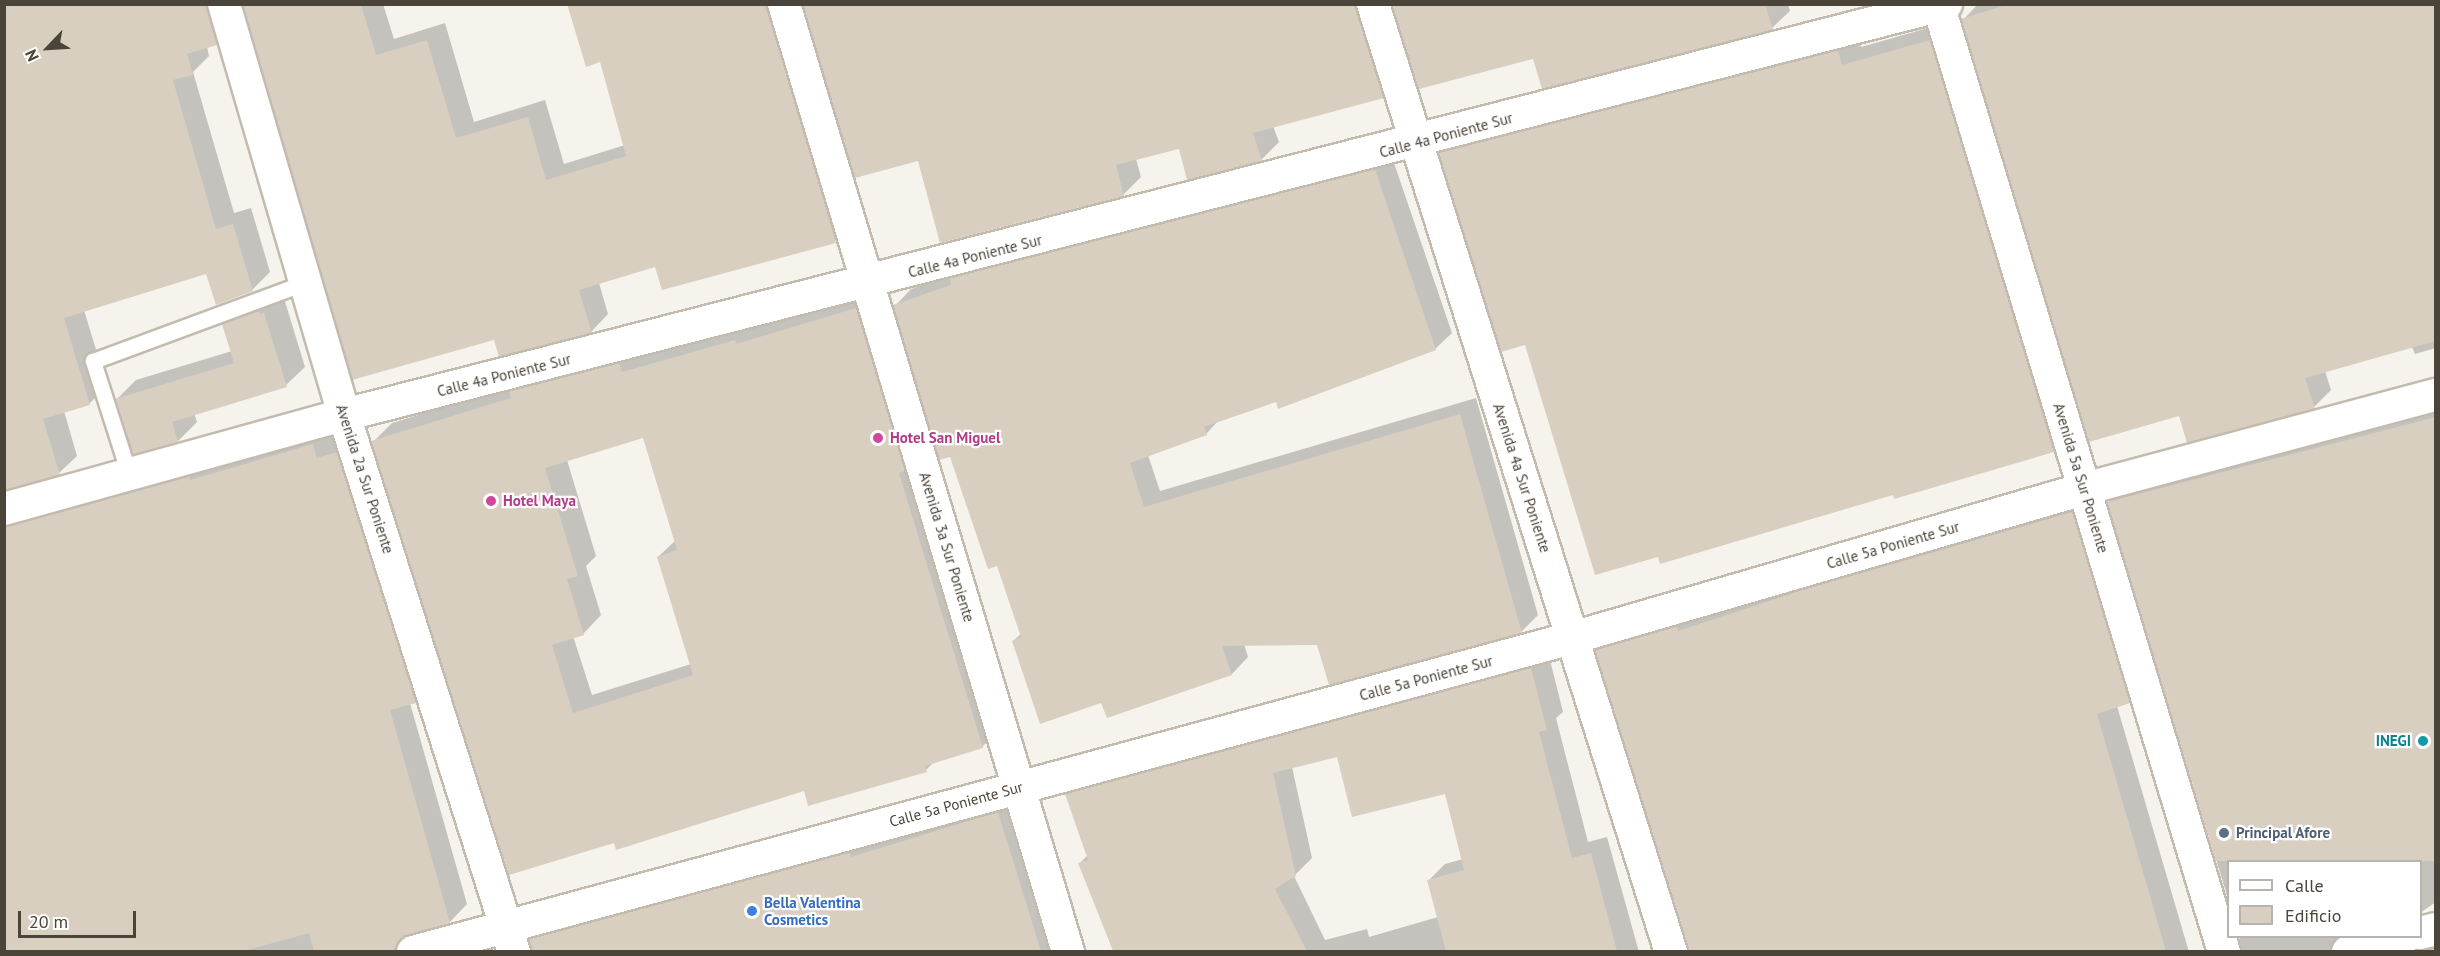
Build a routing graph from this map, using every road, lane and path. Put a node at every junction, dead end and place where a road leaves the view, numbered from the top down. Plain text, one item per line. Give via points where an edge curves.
1 (224, 4) edge
2 (784, 4) edge
3 (1373, 4) edge
4 (1941, 5) edge
5 (1416, 143) junction
6 (306, 282) junction
7 (868, 283) junction
8 (2436, 395) edge
9 (344, 415) junction
10 (129, 474) junction
11 (2084, 489) junction
12 (4, 509) edge
13 (1572, 638) junction
14 (1019, 788) junction
15 (2398, 938) edge
16 (510, 939) edge
17 (413, 951) edge
18 (1068, 951) edge
19 (1671, 951) edge
20 (2224, 951) edge
21 (2348, 951) edge

1 - 6 street, Avenida 2a Sur Poniente
2 - 7 street, Avenida 3a Sur Poniente
3 - 5 street, Avenida 4a Sur Poniente
4 - 5 street, Calle 4a Poniente Sur
4 - 11 street, Avenida 5a Sur Poniente
5 - 7 street, Calle 4a Poniente Sur
5 - 13 street, Avenida 4a Sur Poniente
6 - 9 street, Avenida 2a Sur Poniente
6 - 10 lane via 93,362
7 - 9 street, Calle 4a Poniente Sur
7 - 14 street, Avenida 3a Sur Poniente
8 - 11 street, Calle 5a Poniente Sur
9 - 10 street, Calle 4a Poniente Sur
9 - 16 street, Avenida 2a Sur Poniente
10 - 12 street, Calle 4a Poniente Sur
11 - 13 street, Calle 5a Poniente Sur
11 - 20 street, Avenida 5a Sur Poniente
13 - 14 street, Calle 5a Poniente Sur
13 - 19 street, Avenida 4a Sur Poniente
14 - 16 street, Calle 5a Poniente Sur
14 - 18 street, Avenida 3a Sur Poniente
15 - 21 street
16 - 17 street, Calle 5a Poniente Sur

